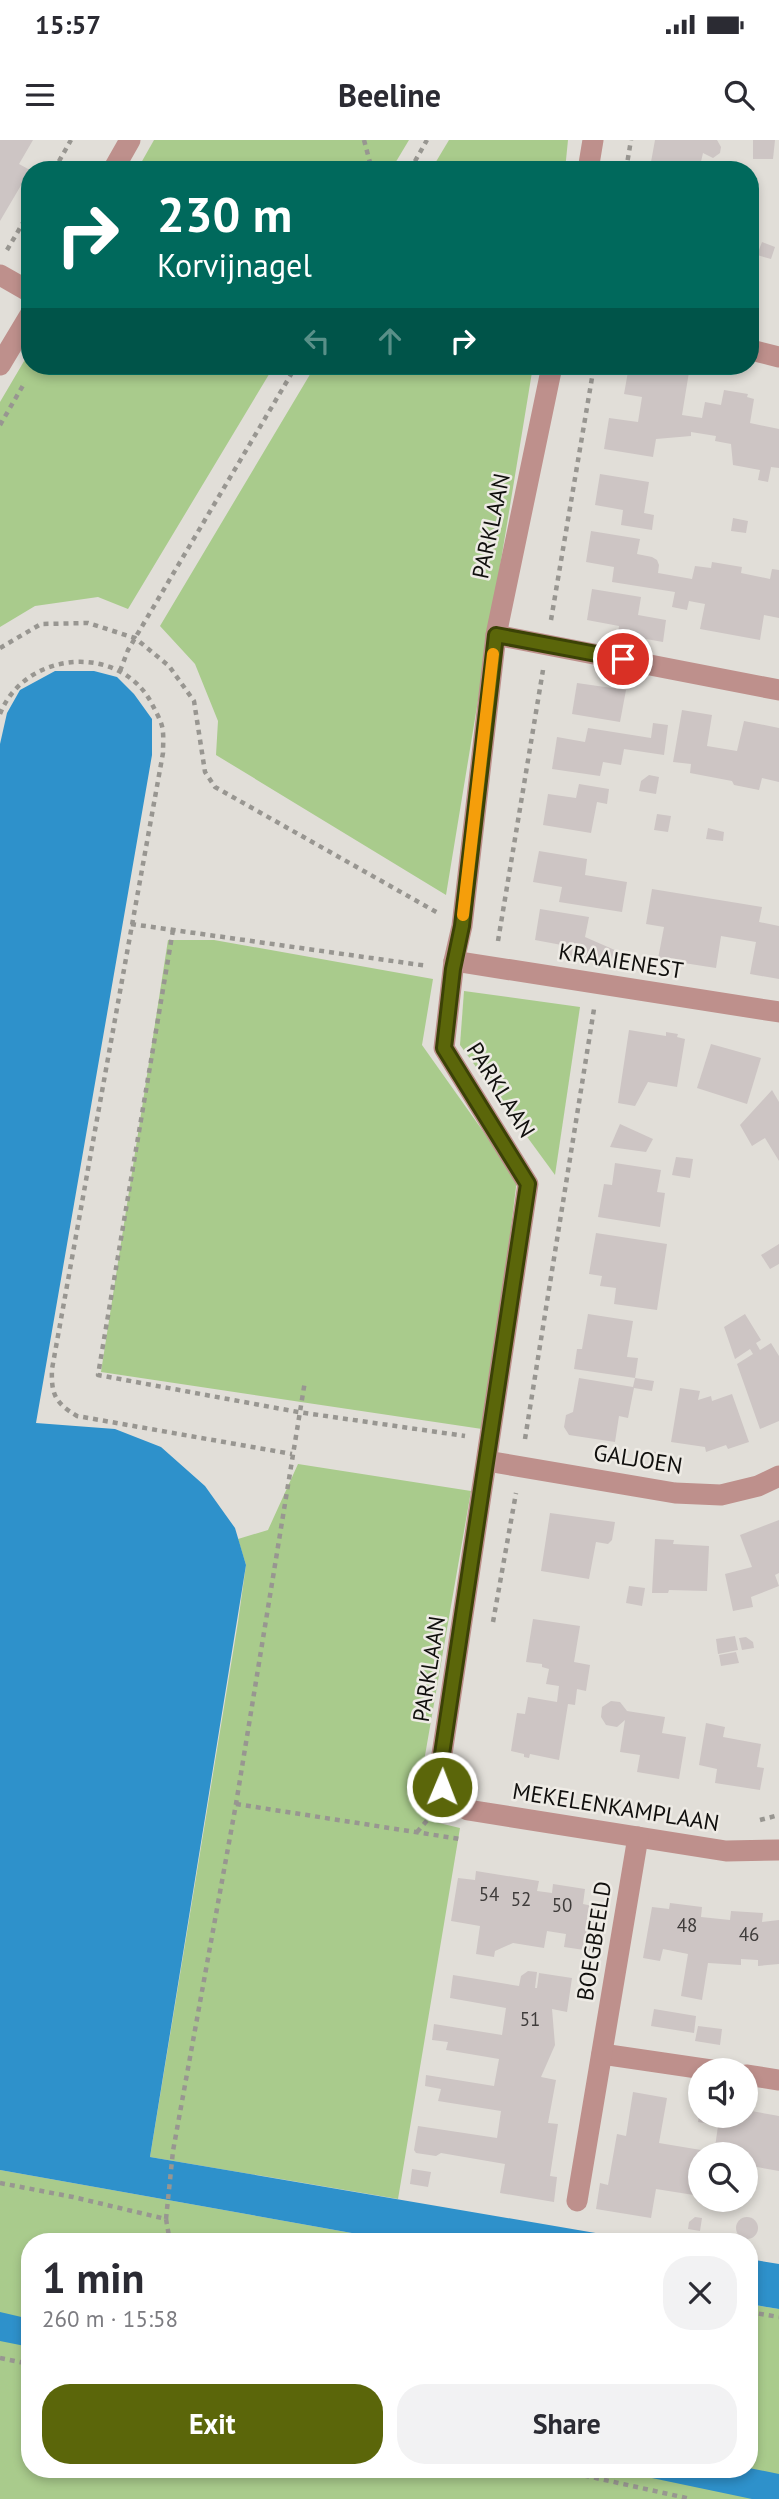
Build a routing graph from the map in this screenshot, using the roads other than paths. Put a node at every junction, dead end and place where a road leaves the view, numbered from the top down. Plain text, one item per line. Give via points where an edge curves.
1 (130, 140) edge
2 (593, 140) edge
3 (118, 161) edge
4 (590, 161) edge
5 (0, 275) edge
6 (21, 287) edge
7 (21, 329) edge
8 (759, 352) edge
9 (779, 357) edge
10 (0, 365) edge
11 (550, 375) edge
12 (496, 635) junction
13 (779, 690) edge
14 (453, 965) junction
15 (779, 1012) edge
16 (486, 1461) junction
17 (779, 1476) edge
18 (448, 1797) joint
19 (638, 1837) junction
20 (779, 1850) edge
21 (602, 2054) junction
22 (688, 2067) edge
23 (758, 2077) edge
24 (779, 2080) edge
25 (577, 2202) dead end

1 - 3 street
2 - 4 street
5 - 6 street
7 - 10 street
8 - 9 street
11 - 12 street, PARKLAAN
12 - 13 street
12 - 14 street, PARKLAAN via 462,926
14 - 15 street, KRAAIENEST
14 - 16 street, PARKLAAN via 444,1048 528,1184
16 - 17 street, GALJOEN via 675,1493 721,1494
16 - 18 street, PARKLAAN via 439,1774
18 - 19 street, MEKELENKAMPLAAN via 468,1810
19 - 20 street, MEKELENKAMPLAAN via 726,1851
19 - 21 street, BOEGBEELD
21 - 22 street
21 - 25 street, BOEGBEELD
23 - 24 street

